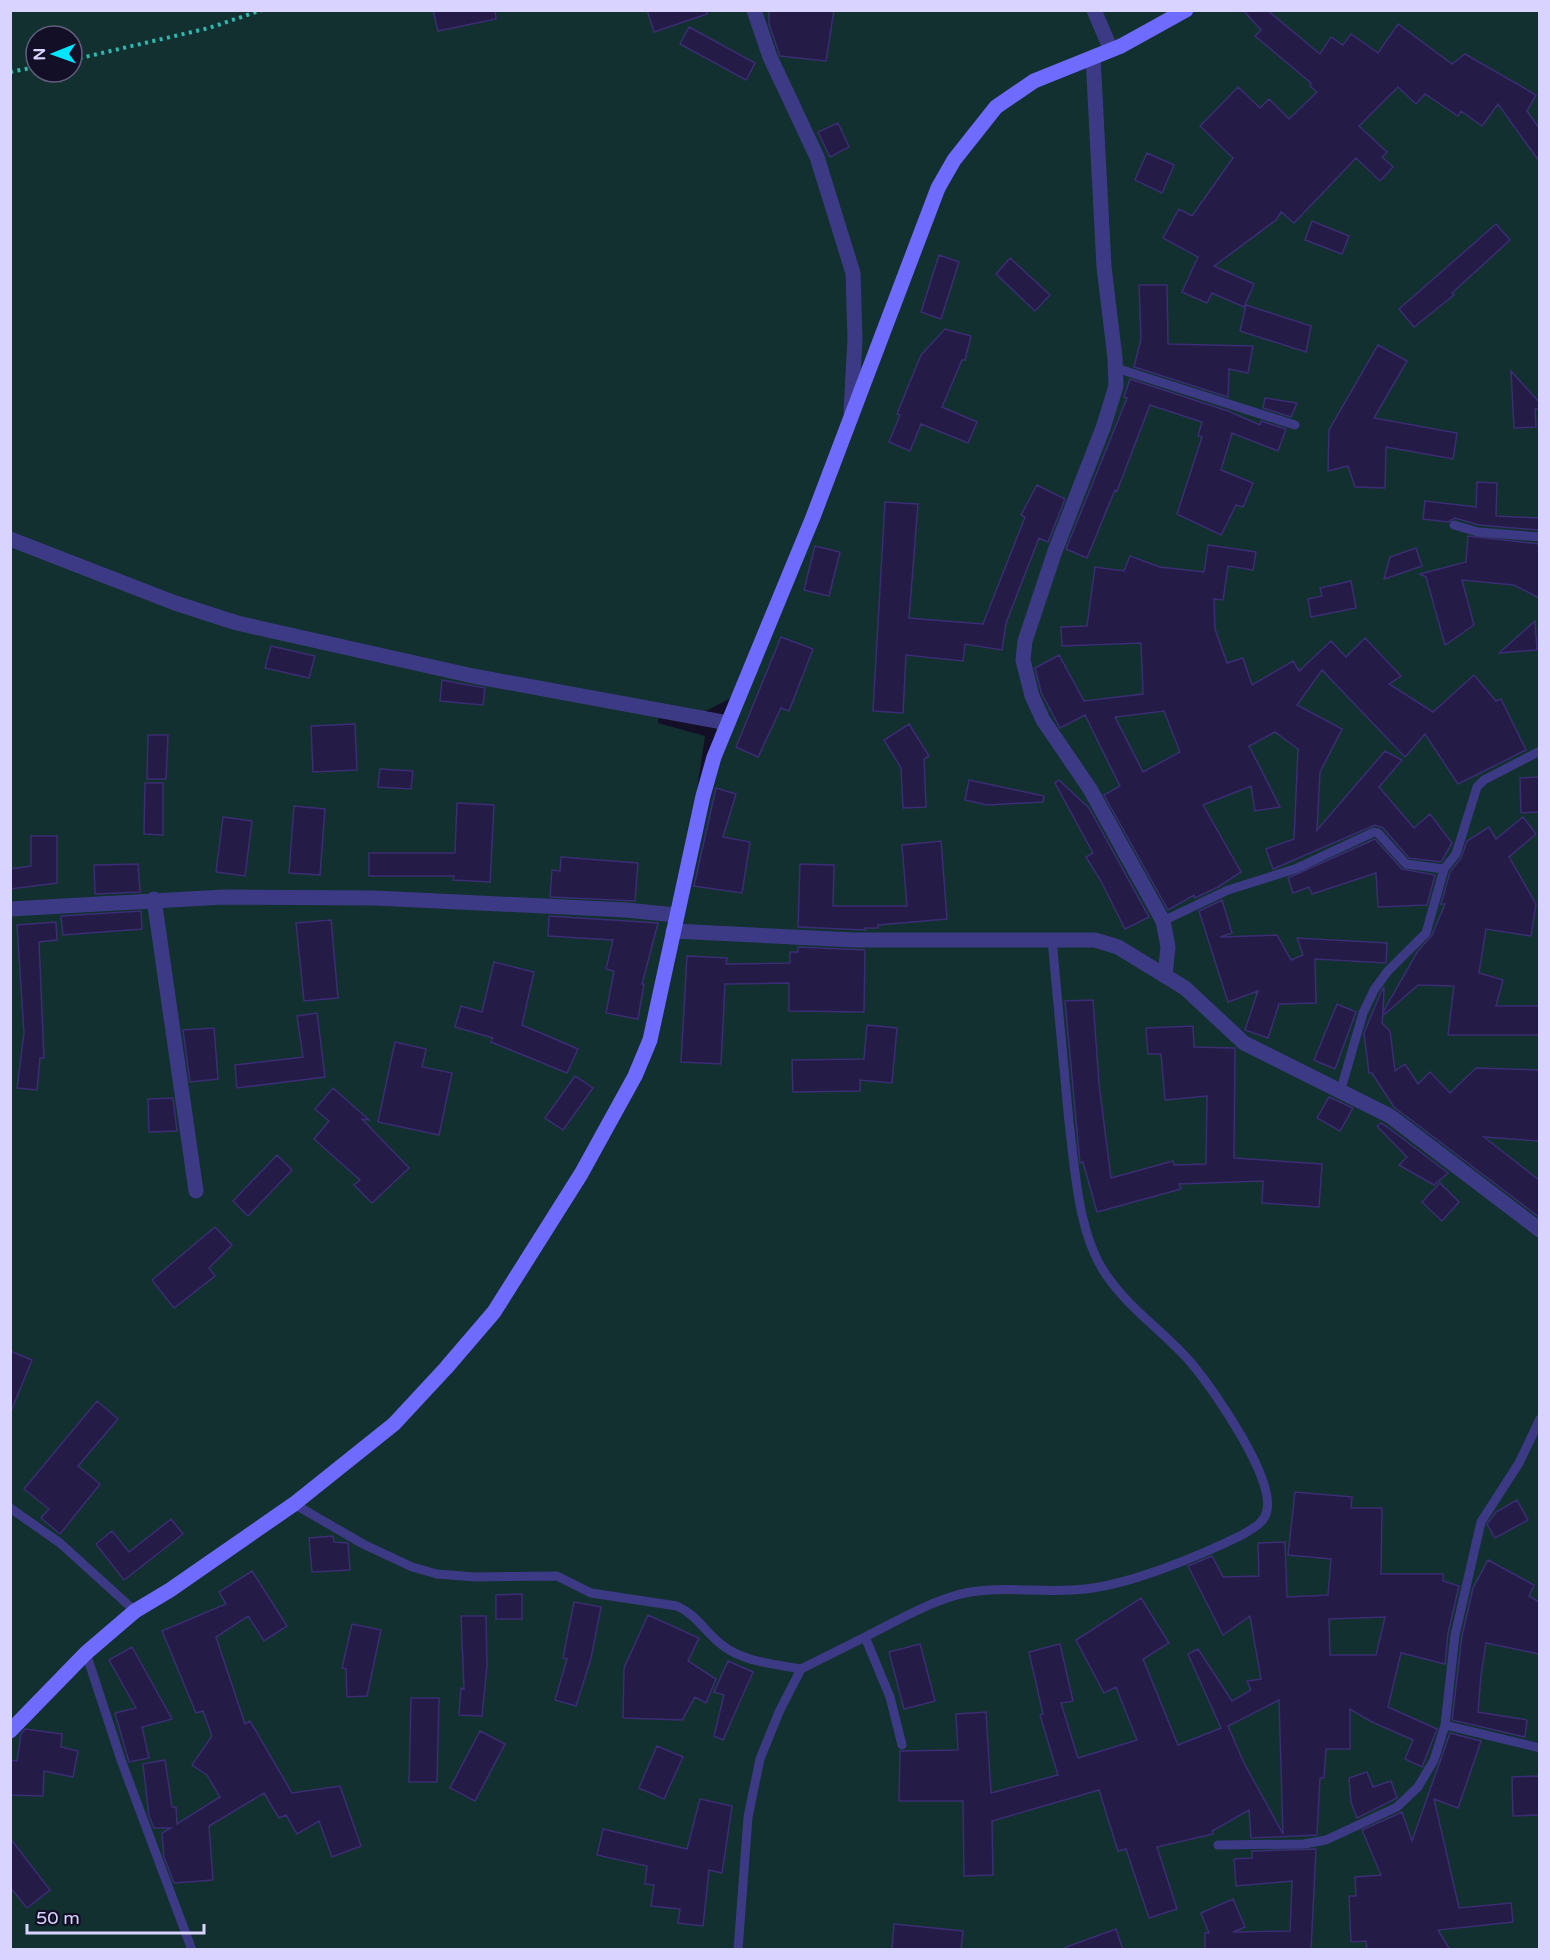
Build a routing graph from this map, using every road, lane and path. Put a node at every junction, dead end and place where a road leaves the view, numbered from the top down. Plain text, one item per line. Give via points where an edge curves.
1 (262, 10) edge
2 (754, 10) edge
3 (1094, 10) edge
4 (1186, 10) edge
5 (1111, 50) junction
6 (84, 57) edge
7 (1093, 57) junction
8 (1116, 368) junction
9 (851, 418) junction
10 (1295, 425) dead end
11 (1454, 525) dead end
12 (1539, 537) edge
13 (10, 539) edge
14 (728, 723) junction
15 (1539, 751) edge
16 (1444, 869) junction
17 (154, 899) junction
18 (10, 909) edge
19 (676, 915) junction
20 (1162, 921) junction
21 (673, 931) junction
22 (1052, 940) junction
23 (1165, 976) junction
24 (1341, 1089) junction
25 (196, 1191) dead end
26 (1539, 1230) edge
27 (1539, 1419) edge
28 (294, 1504) junction
29 (10, 1508) edge
30 (135, 1611) junction
31 (865, 1637) junction
32 (86, 1653) junction
33 (801, 1669) junction
34 (1445, 1725) junction
35 (10, 1731) edge
36 (902, 1745) dead end
37 (1539, 1749) edge
38 (1218, 1845) dead end
39 (192, 1950) edge
40 (738, 1950) edge

1 - 6 path via 198,31
2 - 9 street via 770,57 817,157 853,273
3 - 5 street
4 - 5 street
5 - 7 street
7 - 8 street via 1104,267
7 - 9 street via 1034,81 996,106 954,160 927,212
8 - 10 lane
8 - 20 street via 1113,399 1054,551 1025,641 1023,660 1043,720 1090,789
9 - 14 street
11 - 12 lane via 1478,532
13 - 14 street via 237,623 473,676
14 - 19 street via 703,796
15 - 16 lane via 1477,787 1456,854
16 - 20 lane via 1406,864 1374,832 1312,861 1228,890
16 - 24 lane via 1426,933 1387,972 1363,1013
17 - 18 street
17 - 19 street via 375,898
17 - 25 street
19 - 21 street
20 - 23 street via 1168,947
21 - 22 street via 854,940
21 - 28 street via 653,1029 634,1076 581,1174 494,1312 393,1424
22 - 23 street via 1107,942
22 - 31 lane via 1074,1163 1080,1206 1090,1238 1105,1274 1130,1306 1191,1362 1222,1402 1258,1469 1268,1509 1263,1521 1240,1535 1186,1559 1109,1585 958,1594
23 - 24 street via 1185,988 1244,1042
24 - 26 street via 1390,1116
27 - 34 lane via 1519,1463 1481,1522 1455,1635
28 - 30 street
28 - 33 lane via 412,1567 475,1577 557,1576 591,1593 677,1606 689,1611 723,1647 740,1656
29 - 30 lane via 60,1543
30 - 32 street
31 - 33 lane
31 - 36 lane via 890,1697
32 - 35 street
32 - 39 lane via 121,1760
33 - 40 lane via 760,1759 748,1817
34 - 37 lane
34 - 38 lane via 1434,1760 1418,1787 1386,1813 1317,1843

